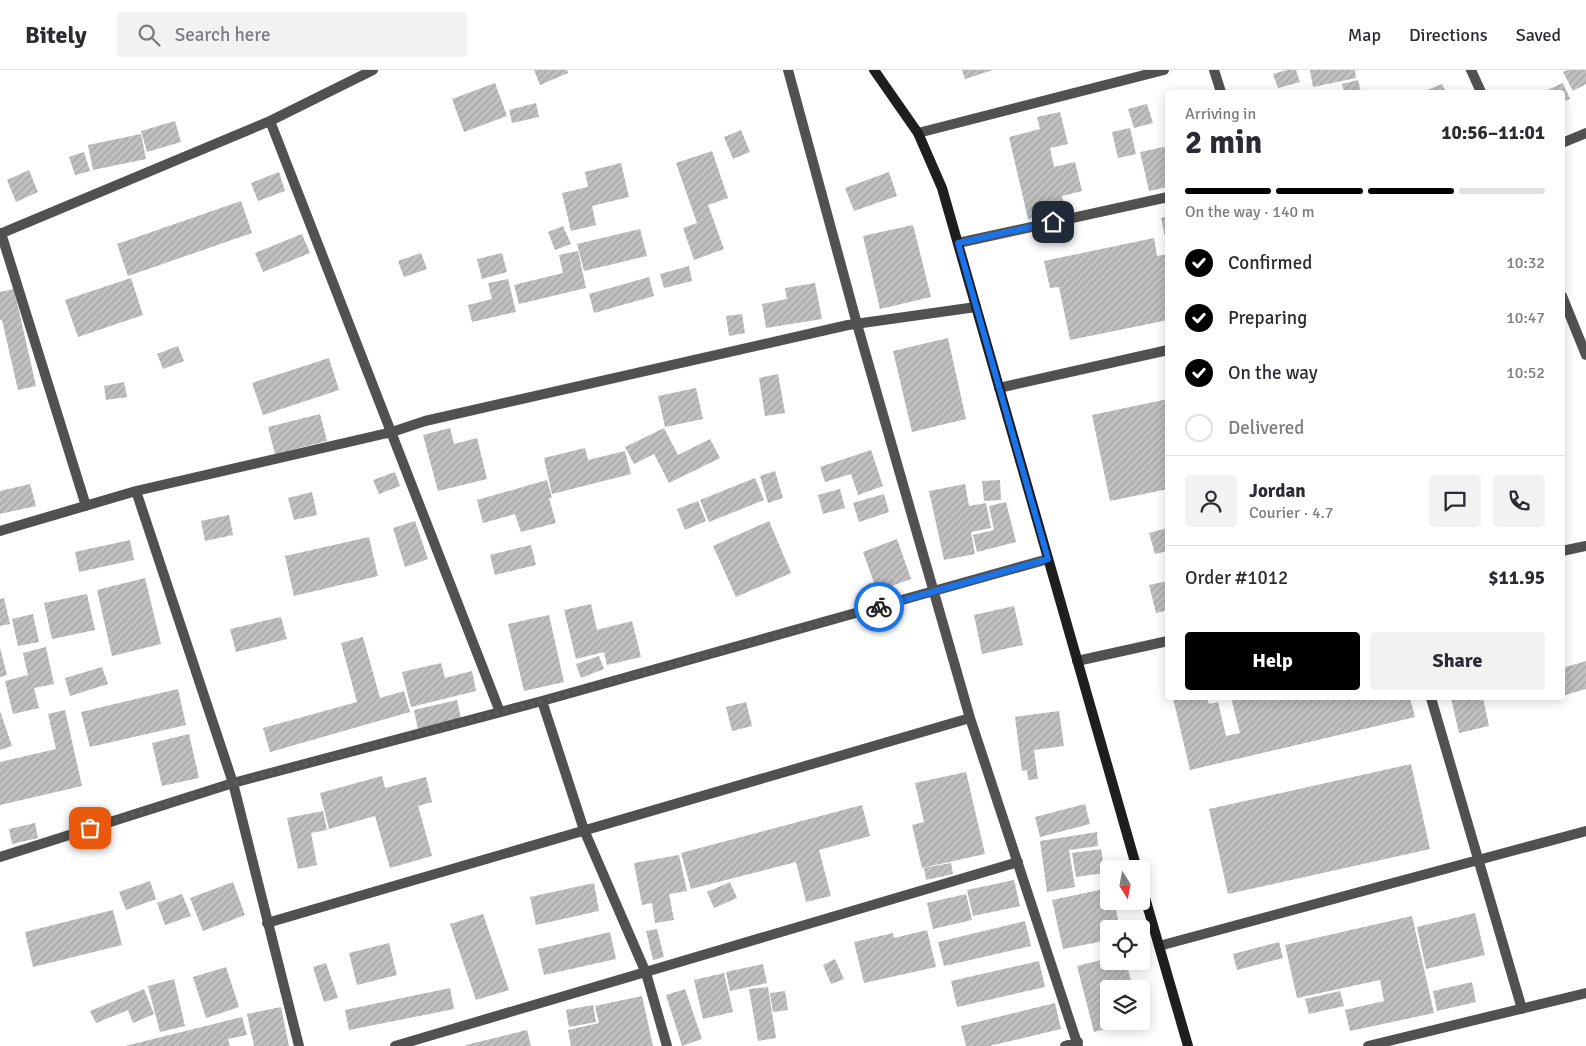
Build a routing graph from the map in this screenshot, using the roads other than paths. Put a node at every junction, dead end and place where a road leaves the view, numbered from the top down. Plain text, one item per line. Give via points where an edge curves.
1 (373, 70) edge
2 (788, 70) edge
3 (874, 70) edge
4 (1164, 70) edge
5 (1214, 70) edge
6 (1471, 70) edge
7 (1220, 90) edge
8 (1479, 90) edge
9 (270, 121) junction
10 (918, 132) junction
11 (1586, 132) edge
12 (1565, 142) edge
13 (1165, 199) edge
14 (0, 234) edge
15 (958, 243) junction
16 (1565, 303) edge
17 (976, 306) junction
18 (857, 324) junction
19 (1165, 351) edge
20 (1586, 355) edge
21 (999, 388) junction
22 (392, 432) junction
23 (136, 491) junction
24 (86, 506) junction
25 (0, 531) edge
26 (1586, 546) edge
27 (1565, 550) edge
28 (1048, 559) junction
29 (934, 591) junction
30 (1165, 642) edge
31 (1077, 661) junction
32 (1432, 700) edge
33 (542, 701) junction
34 (500, 712) junction
35 (970, 718) junction
36 (233, 783) junction
37 (584, 830) junction
38 (1586, 831) edge
39 (0, 857) edge
40 (1134, 860) edge
41 (1478, 860) junction
42 (1018, 862) junction
43 (1149, 910) edge
44 (267, 923) junction
45 (1159, 946) junction
46 (646, 973) junction
47 (1586, 993) edge
48 (1522, 1009) junction
49 (1078, 1044) edge
50 (299, 1046) edge
51 (395, 1046) edge
52 (667, 1046) edge
53 (1065, 1046) edge
54 (1188, 1046) edge
55 (1368, 1046) edge

1 - 9 street
2 - 18 street
3 - 10 street
4 - 10 street
5 - 7 street
6 - 8 street
9 - 14 street
9 - 22 street
10 - 15 street via 942,188
11 - 12 street
13 - 15 street
14 - 24 street
15 - 17 street
16 - 20 street
17 - 18 street
17 - 21 street
18 - 22 street via 425,421
18 - 29 street
19 - 21 street
21 - 28 street
22 - 23 street
22 - 34 street
23 - 24 street
23 - 36 street
24 - 25 street
26 - 27 street
28 - 29 street
28 - 31 street
29 - 33 street
29 - 35 street
30 - 31 street
31 - 40 street
32 - 41 street
33 - 34 street
33 - 37 street
34 - 36 street
35 - 37 street
35 - 42 street
36 - 39 street
36 - 44 street
37 - 44 street
37 - 46 street
38 - 41 street
41 - 45 street
41 - 48 street
42 - 46 street
42 - 49 street
43 - 45 street
44 - 50 street
45 - 54 street
46 - 51 street
46 - 52 street
47 - 48 street
48 - 55 street
49 - 53 street

